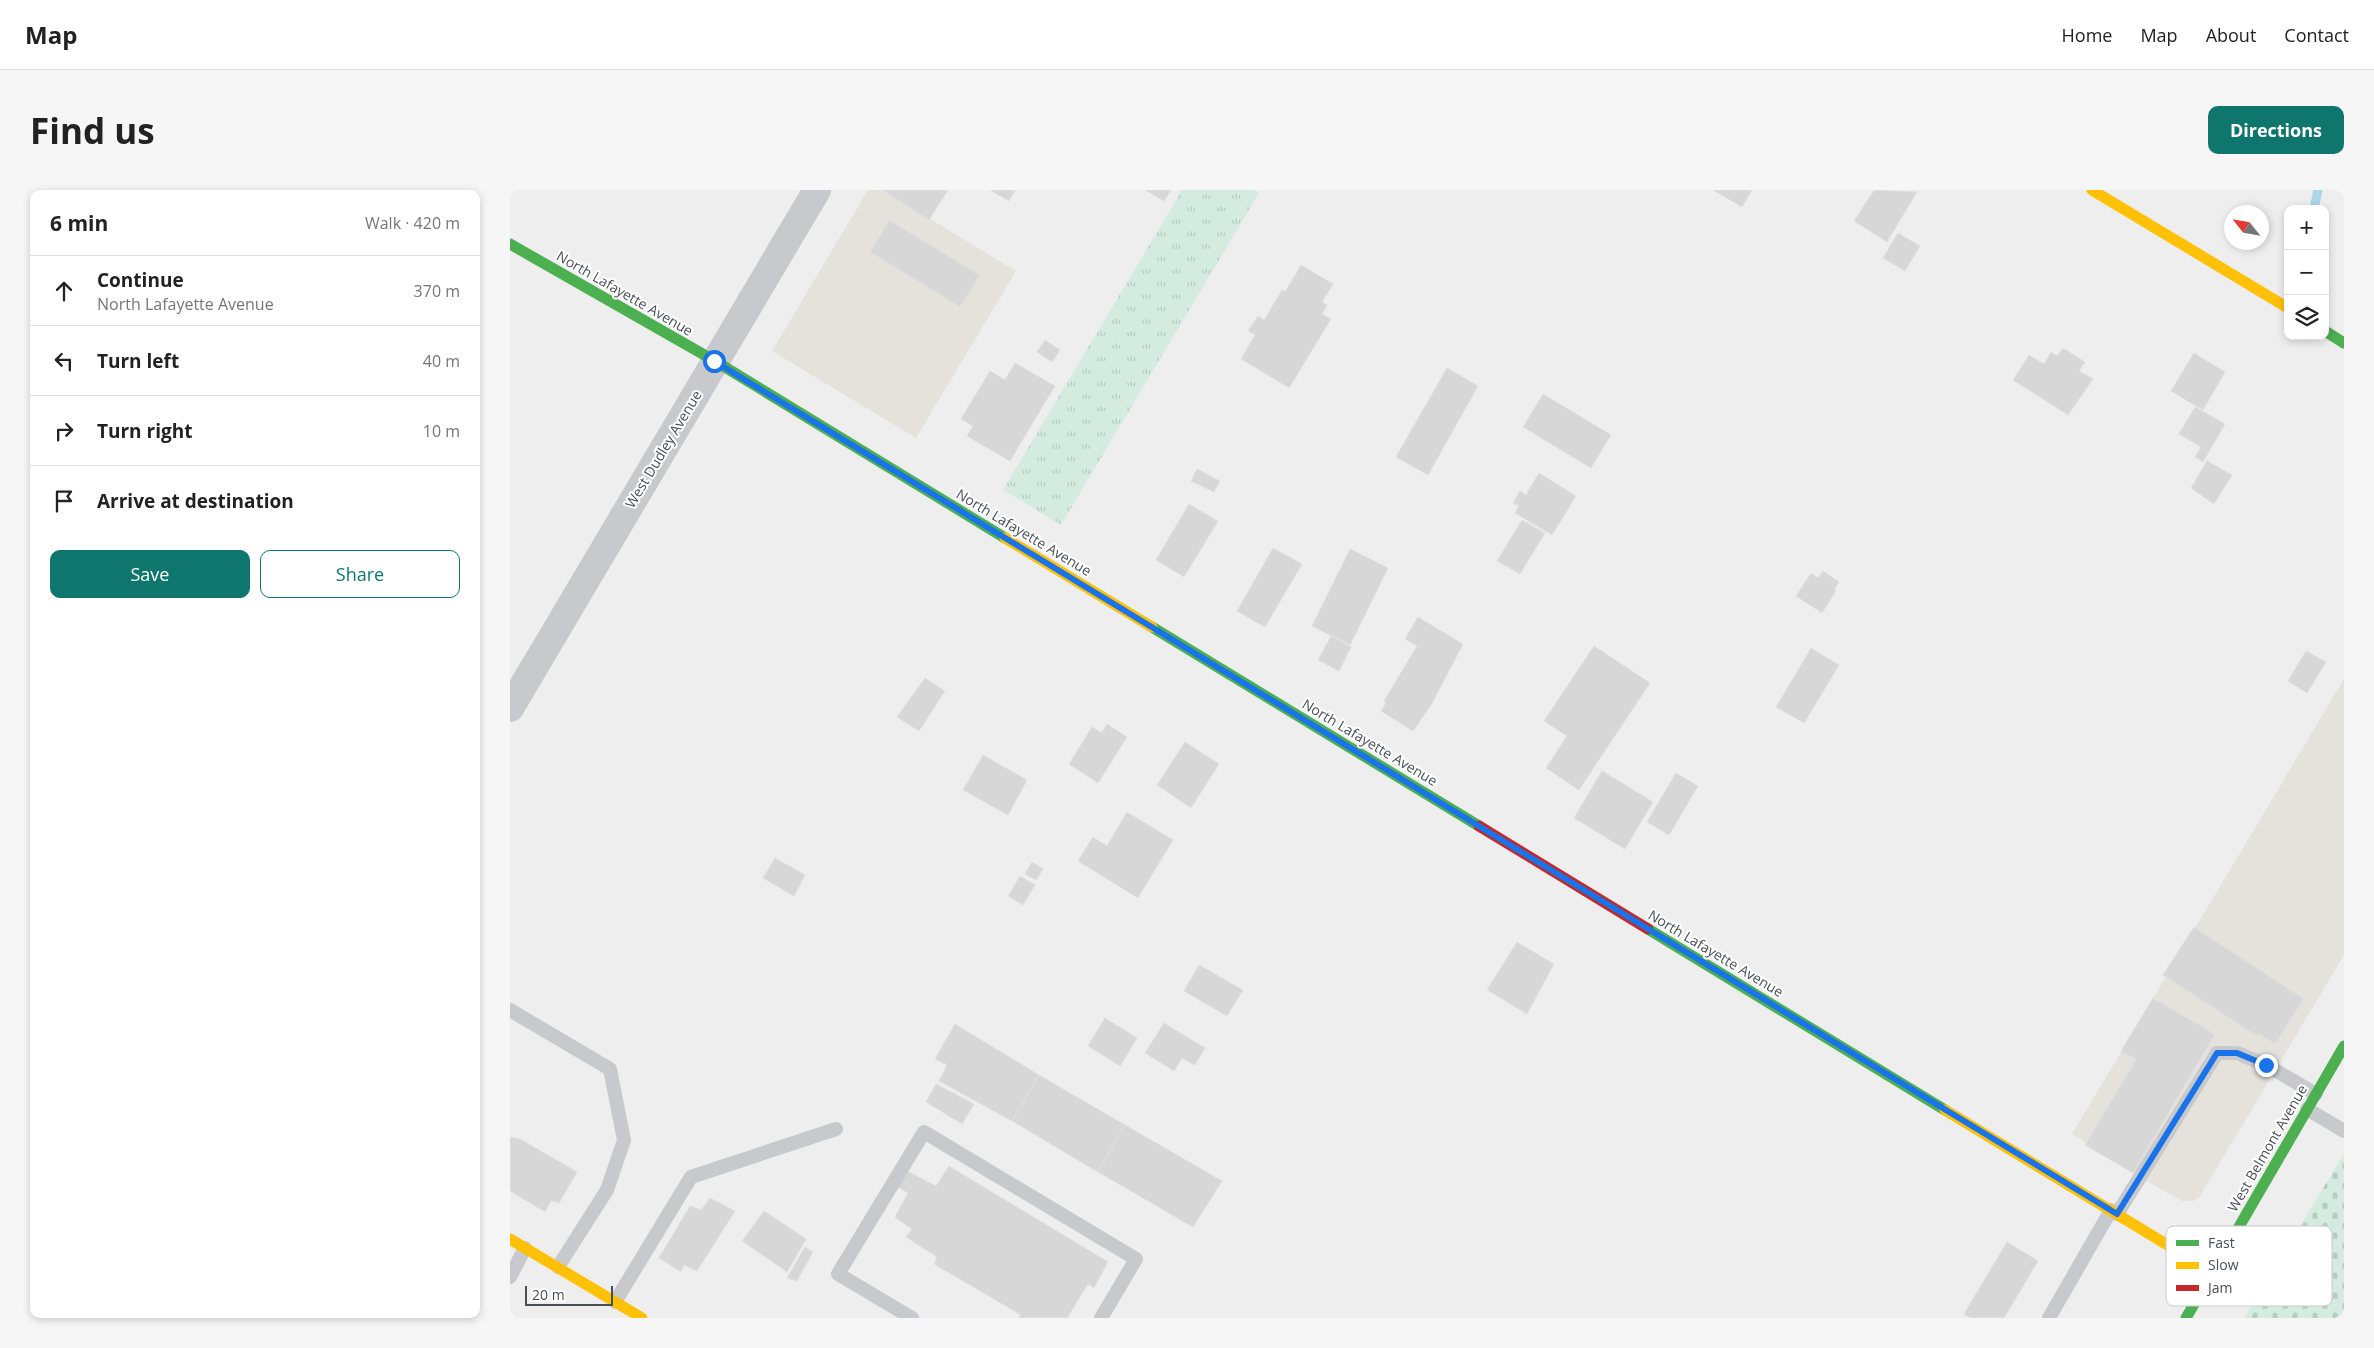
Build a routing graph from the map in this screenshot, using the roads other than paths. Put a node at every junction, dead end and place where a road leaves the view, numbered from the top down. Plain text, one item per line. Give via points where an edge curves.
1 (817, 190) edge
2 (2092, 190) edge
3 (510, 244) edge
4 (2284, 306) edge
5 (2329, 334) edge
6 (2344, 343) edge
7 (714, 361) junction
8 (510, 708) edge
9 (510, 1010) edge
10 (2344, 1046) edge
11 (2316, 1094) junction
12 (2307, 1109) junction
13 (836, 1129) dead end
14 (2344, 1131) edge
15 (2114, 1212) junction
16 (2239, 1226) edge
17 (510, 1239) edge
18 (2166, 1244) edge
19 (525, 1248) junction
20 (558, 1267) junction
21 (510, 1277) edge
22 (615, 1302) junction
23 (2193, 1306) edge
24 (642, 1318) edge
25 (912, 1318) edge
26 (1101, 1318) edge
27 (2050, 1318) edge
28 (2186, 1318) edge

1 - 7 street, West Dudley Avenue
2 - 4 street
3 - 7 street, North Lafayette Avenue
5 - 6 street
7 - 8 street, West Dudley Avenue
7 - 15 street, North Lafayette Avenue
9 - 20 lane via 610,1069 624,1140 607,1190
10 - 11 street, West Belmont Avenue
11 - 12 street, West Belmont Avenue
11 - 15 lane via 2259,1062 2237,1053 2217,1053
12 - 14 lane
12 - 16 street, West Belmont Avenue
13 - 22 lane via 691,1177
15 - 18 street, North Lafayette Avenue
15 - 27 lane
17 - 19 street
19 - 20 street
19 - 21 lane
20 - 22 street
22 - 24 street
23 - 28 street, West Belmont Avenue
25 - 26 lane via 838,1274 924,1132 1136,1258

